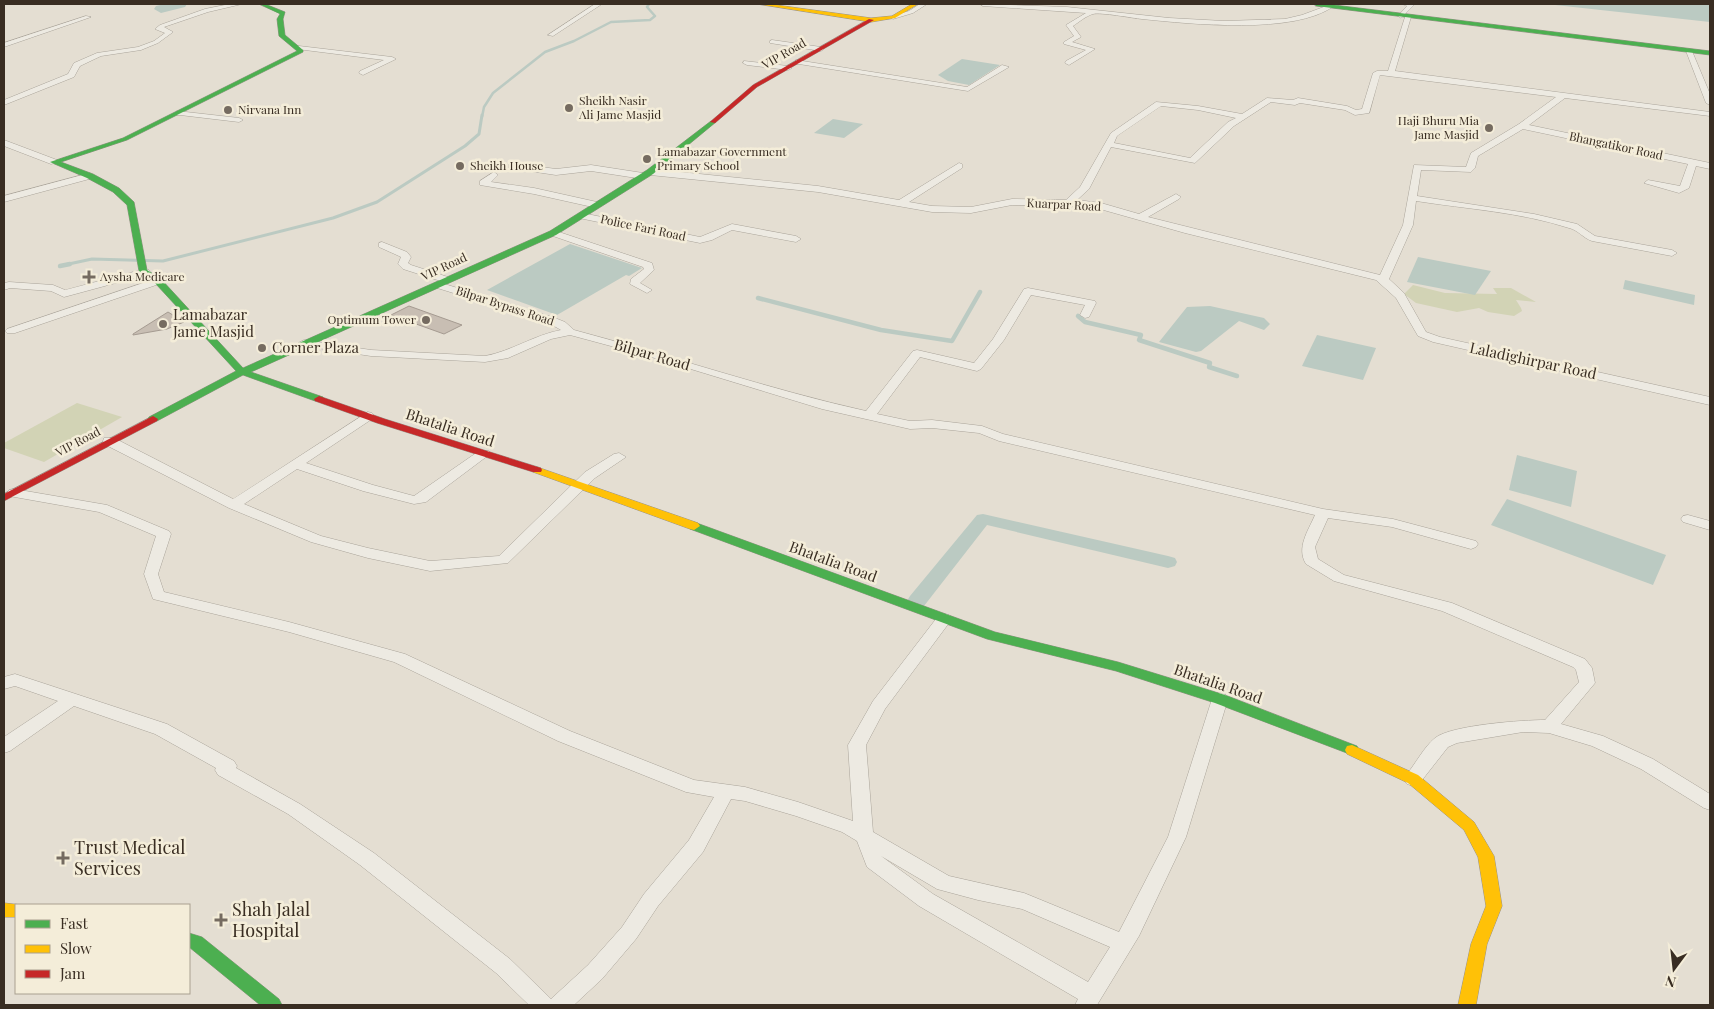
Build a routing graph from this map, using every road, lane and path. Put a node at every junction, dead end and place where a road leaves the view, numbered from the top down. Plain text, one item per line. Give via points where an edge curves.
1 (239, 4) edge
2 (261, 4) edge
3 (599, 4) edge
4 (760, 4) edge
5 (902, 4) edge
6 (914, 4) edge
7 (924, 4) edge
8 (983, 4) edge
9 (1316, 4) edge
10 (1405, 4) edge
11 (1331, 6) junction
12 (1092, 12) junction
13 (88, 17) dead end
14 (893, 17) junction
15 (1404, 17) junction
16 (876, 19) junction
17 (551, 35) dead end
18 (772, 42) dead end
19 (4, 45) edge
20 (299, 48) junction
21 (821, 49) junction
22 (1690, 51) junction
23 (1710, 54) edge
24 (799, 62) junction
25 (747, 63) dead end
26 (1069, 63) dead end
27 (1006, 67) dead end
28 (788, 68) junction
29 (363, 73) dead end
30 (1391, 73) junction
31 (1562, 96) junction
32 (4, 103) edge
33 (1710, 103) edge
34 (180, 112) junction
35 (1710, 114) edge
36 (1245, 117) junction
37 (239, 120) dead end
38 (1522, 126) junction
39 (4, 143) edge
40 (1108, 144) junction
41 (54, 162) junction
42 (1693, 163) junction
43 (512, 166) dead end
44 (959, 166) dead end
45 (1710, 166) edge
46 (494, 174) dead end
47 (647, 174) junction
48 (90, 176) junction
49 (1648, 184) dead end
50 (1176, 198) dead end
51 (1412, 198) junction
52 (4, 199) edge
53 (901, 202) junction
54 (1068, 203) junction
55 (596, 205) junction
56 (582, 216) junction
57 (1141, 218) junction
58 (553, 233) junction
59 (796, 239) dead end
60 (382, 245) dead end
61 (1672, 254) dead end
62 (144, 271) junction
63 (1383, 280) junction
64 (158, 281) junction
65 (442, 283) junction
66 (4, 288) edge
67 (647, 290) dead end
68 (1085, 315) dead end
69 (11, 331) dead end
70 (570, 332) junction
71 (304, 343) junction
72 (242, 372) junction
73 (1710, 401) edge
74 (368, 416) junction
75 (869, 416) junction
76 (109, 441) junction
77 (484, 454) junction
78 (619, 457) dead end
79 (296, 464) junction
80 (581, 484) junction
81 (9, 496) edge
82 (234, 504) junction
83 (1323, 513) junction
84 (1688, 520) dead end
85 (1710, 526) edge
86 (1471, 544) dead end
87 (944, 619) junction
88 (4, 683) edge
89 (72, 699) junction
90 (1220, 699) junction
91 (1549, 727) junction
92 (4, 746) edge
93 (1413, 779) junction
94 (726, 792) junction
95 (1710, 803) edge
96 (864, 836) junction
97 (190, 940) edge
98 (1123, 943) junction
99 (1090, 1000) edge
100 (273, 1005) edge
101 (543, 1005) edge
102 (559, 1005) edge
103 (1467, 1005) edge

1 - 32 street via 206,10 162,26 159,30 170,32 156,42 133,51 100,54 77,65 71,75
2 - 20 street via 283,13 280,19 282,36
3 - 17 street
4 - 16 street
5 - 16 street, VIP Road
6 - 14 street
7 - 14 street
8 - 12 street
9 - 11 street
10 - 15 street via 1410,5
11 - 12 street via 1285,21 1224,24 1112,11
11 - 15 street
12 - 26 street via 1070,25 1078,37 1066,44 1092,49
13 - 19 street
14 - 16 street
15 - 22 street
15 - 30 street
16 - 21 street, VIP Road
18 - 21 street
20 - 29 street via 392,58
20 - 34 street via 294,56
21 - 24 street, VIP Road
22 - 23 street
22 - 33 street
24 - 27 street via 968,89
24 - 28 street, VIP Road
25 - 28 street
28 - 47 street, VIP Road via 746,92 701,133
30 - 31 street
30 - 36 street via 1377,73 1366,102 1366,111 1355,113 1347,108 1298,100 1295,103 1270,100
31 - 35 street
31 - 38 street
34 - 37 street
34 - 41 street via 125,139
36 - 40 street via 1159,104 1114,135
36 - 40 street via 1231,124 1192,161
38 - 42 street, Bhangatikor Road
38 - 51 street via 1474,155 1468,170 1417,167
39 - 41 street
40 - 54 street via 1084,189
41 - 48 street
42 - 45 street, Bhangatikor Road
42 - 49 street via 1684,188 1679,190
43 - 47 street, Kuarpar Road via 556,172 591,168
44 - 53 street
46 - 55 street via 483,183
47 - 53 street, Kuarpar Road via 818,189
47 - 55 street, VIP Road
48 - 52 street
48 - 62 street via 116,190 131,204
50 - 57 street
51 - 61 street via 1524,214 1576,227 1584,236
51 - 63 street via 1408,225
53 - 54 street, Kuarpar Road via 916,208 948,210 980,209 1003,203
54 - 57 street, Kuarpar Road via 1112,208
55 - 56 street, VIP Road
56 - 58 street, VIP Road
56 - 59 street, Police Fari Road via 704,240 729,227
57 - 63 street, Kuarpar Road
58 - 65 street, VIP Road
58 - 67 street via 648,265 649,270 635,281
60 - 65 street, Bilpar Bypass Road via 406,256 403,264 407,267
62 - 64 street
62 - 66 street via 64,294 53,288
63 - 73 street, Laladighirpar Road via 1407,305 1422,334 1437,340
64 - 69 street
64 - 72 street
65 - 70 street, Bilpar Bypass Road via 551,320
65 - 71 street, VIP Road
68 - 75 street via 1092,304 1028,291 977,367 917,353
70 - 71 street, Bilpar Road via 548,336 504,356 485,359 371,353
70 - 75 street, Bilpar Road
71 - 72 street, VIP Road
72 - 74 street, Bhatalia Road
72 - 76 street, VIP Road
74 - 77 street, Bhatalia Road
74 - 79 street
75 - 83 street, Bilpar Road via 910,425 932,424 982,430 999,437
76 - 81 street, VIP Road
76 - 82 street
77 - 79 street via 421,499 414,500
77 - 80 street, Bhatalia Road
78 - 80 street
79 - 82 street
80 - 82 street via 502,560 430,566 368,554 316,539
80 - 87 street, Bhatalia Road
81 - 94 street via 102,508 164,534 151,574 158,595 399,658 573,739 692,787
83 - 86 street, Bilpar Road via 1393,523
83 - 91 street via 1308,547 1311,561 1339,578 1448,607 1579,664 1586,673 1586,686
84 - 85 street
87 - 90 street, Bhatalia Road via 992,636 1109,665
87 - 96 street via 879,705 857,744
88 - 89 street via 15,680
89 - 92 street
89 - 101 street via 160,729 228,766 224,770 294,809 367,860 503,966
90 - 93 street, Bhatalia Road via 1338,744
90 - 98 street via 1177,837
91 - 93 street via 1523,726 1454,737 1442,742
91 - 95 street via 1606,744 1664,774
93 - 103 street, Bhatalia Road via 1469,826 1486,856 1494,906 1479,944
94 - 96 street via 798,809 849,827
94 - 102 street via 696,846 651,900 630,933
96 - 98 street via 944,883 1024,901
96 - 99 street via 874,861 926,900
97 - 100 street
98 - 99 street

